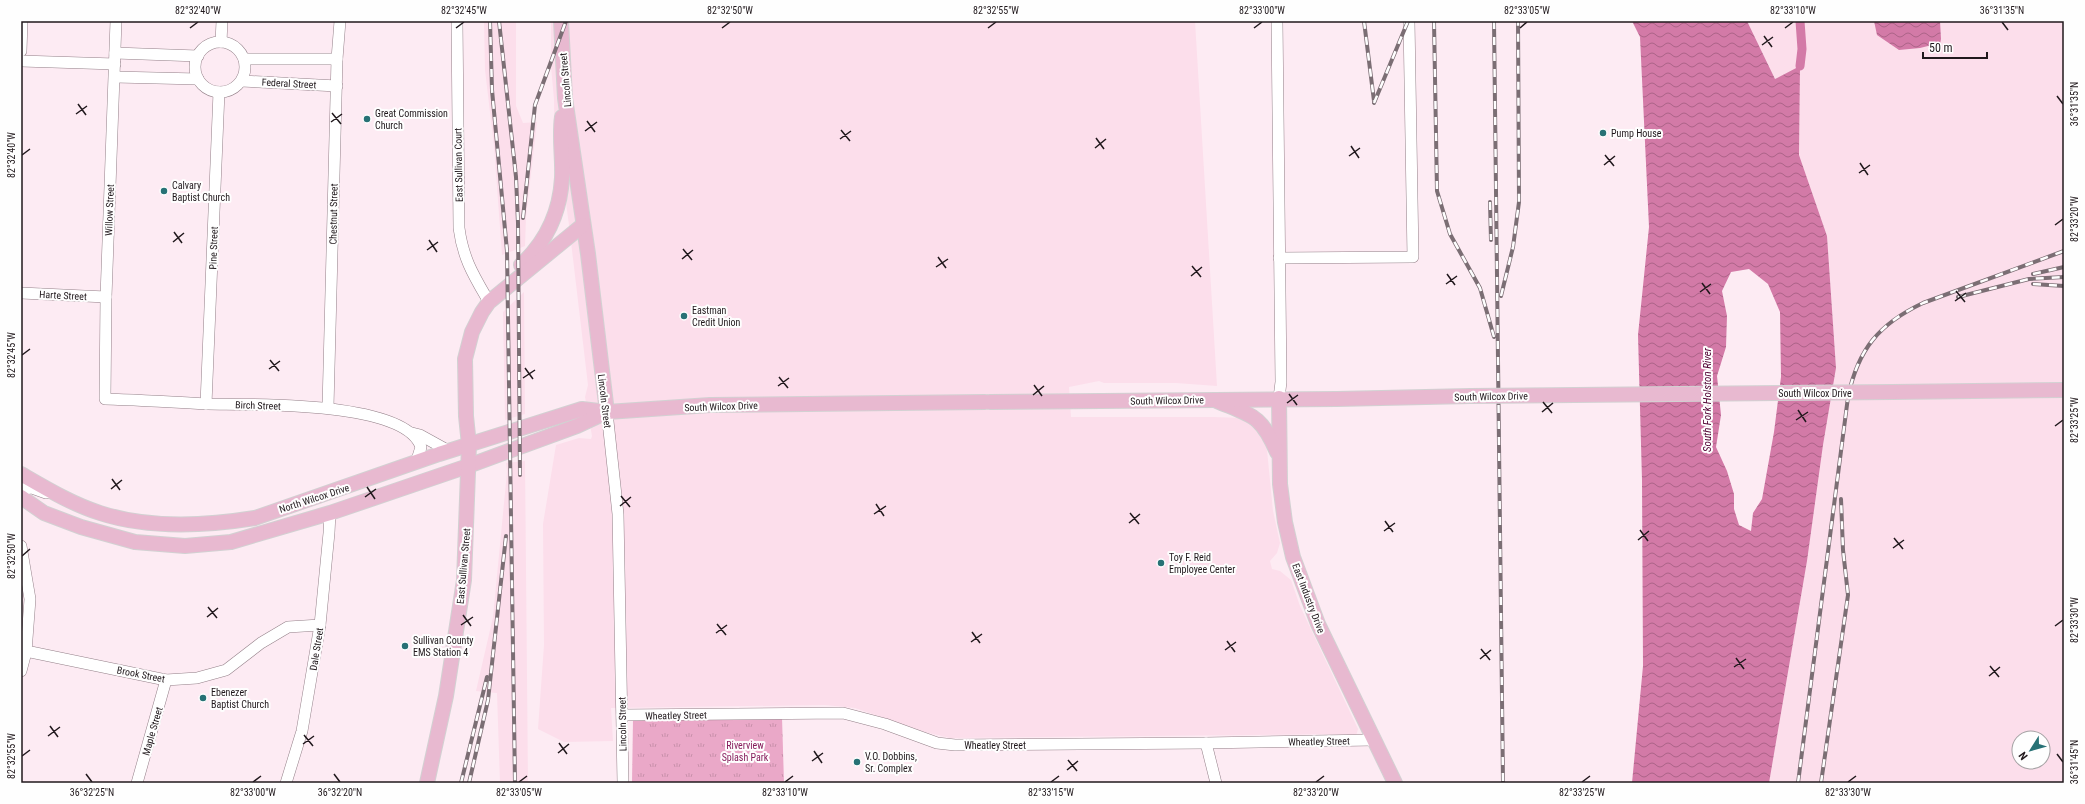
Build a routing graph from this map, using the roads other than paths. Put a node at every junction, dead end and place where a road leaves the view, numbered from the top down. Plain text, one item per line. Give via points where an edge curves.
1 (22, 21) edge
2 (116, 21) edge
3 (222, 21) edge
4 (340, 21) edge
5 (457, 21) edge
6 (561, 21) edge
7 (1277, 21) edge
8 (1409, 21) edge
9 (222, 42) junction
10 (21, 51) edge
11 (198, 56) junction
12 (115, 58) junction
13 (244, 59) junction
14 (337, 59) junction
15 (21, 61) edge
16 (115, 77) junction
17 (198, 78) junction
18 (242, 81) junction
19 (337, 86) junction
20 (219, 92) junction
21 (565, 98) junction
22 (583, 225) junction
23 (1279, 258) junction
24 (21, 293) edge
25 (106, 297) junction
26 (489, 302) junction
27 (2064, 390) edge
28 (1279, 398) junction
29 (105, 399) joint
30 (1211, 399) junction
31 (206, 404) junction
32 (328, 407) junction
33 (607, 412) junction
34 (407, 432) junction
35 (469, 445) junction
36 (449, 451) junction
37 (1280, 458) junction
38 (416, 463) junction
39 (468, 466) junction
40 (21, 474) edge
41 (21, 489) edge
42 (330, 493) junction
43 (21, 497) edge
44 (62, 498) junction
45 (330, 513) junction
46 (194, 524) junction
47 (21, 546) edge
48 (192, 546) junction
49 (320, 625) junction
50 (24, 651) edge
51 (21, 671) edge
52 (166, 680) junction
53 (622, 715) junction
54 (1373, 740) junction
55 (1206, 743) junction
56 (137, 783) edge
57 (286, 783) edge
58 (427, 783) edge
59 (623, 783) edge
60 (1216, 783) edge
61 (1395, 783) edge

1 - 10 street
2 - 12 street, Willow Street
3 - 9 street
4 - 14 street, Chestnut Street
5 - 26 street, East Sullivan Court via 459,228 462,250
6 - 21 main road, Lincoln Street
7 - 23 street
8 - 23 street via 1413,257
9 - 11 street via 208,46
9 - 13 street via 235,47
11 - 12 street
11 - 17 street
12 - 15 street
12 - 16 street, Willow Street
13 - 14 street
13 - 18 street
14 - 19 street, Chestnut Street
16 - 17 street
16 - 25 street, Willow Street
17 - 20 street via 209,89
18 - 19 street, Federal Street
18 - 20 street via 232,90
19 - 32 street, Chestnut Street
20 - 31 street, Pine Street
21 - 22 main road, Lincoln Street
21 - 26 main road via 561,125 562,179 550,228 526,260 499,285
22 - 26 main road
22 - 33 main road, Lincoln Street
23 - 28 street
24 - 25 street, Harte Street
25 - 29 street, Willow Street
26 - 35 main road via 472,332 466,359
27 - 28 main road, South Wilcox Drive, bridge
28 - 30 main road, South Wilcox Drive
28 - 37 main road, East Industry Drive
29 - 31 street, Birch Street
30 - 33 main road, South Wilcox Drive via 710,405
30 - 37 main road via 1250,415 1262,423
31 - 32 street, Birch Street
32 - 34 street, Birch Street via 370,415
33 - 35 main road, North Wilcox Drive via 582,409
33 - 39 main road, South Wilcox Drive via 577,426
33 - 53 street, Lincoln Street via 618,514
34 - 36 street, Birch Street via 420,435
34 - 38 street, Birch Street via 417,439 421,447
35 - 36 main road, North Wilcox Drive
35 - 39 main road
36 - 38 main road, North Wilcox Drive
37 - 54 main road, East Industry Drive via 1280,484 1285,522 1295,564 1318,624
38 - 42 main road, North Wilcox Drive
39 - 45 main road, North Wilcox Drive
39 - 58 main road, East Sullivan Street via 464,580 446,696
40 - 44 main road, North Wilcox Drive
41 - 44 street via 32,488
42 - 45 main road
42 - 46 main road, North Wilcox Drive via 255,518
43 - 48 main road, North Wilcox Drive via 44,513 81,527 135,542
44 - 46 main road, North Wilcox Drive via 101,514 164,525
45 - 48 main road, North Wilcox Drive via 230,542
45 - 49 street, Dale Street
46 - 48 main road
47 - 50 street via 30,599
49 - 52 street, Brook Street via 288,626 226,670 197,678
49 - 57 street, Dale Street via 302,731
50 - 51 street
50 - 52 street, Brook Street
52 - 56 street, Maple Street
53 - 55 street, Wheatley Street via 844,713 885,724 937,743 955,745
53 - 59 street, Lincoln Street
54 - 55 street, Wheatley Street
54 - 61 main road, East Industry Drive
55 - 60 street

